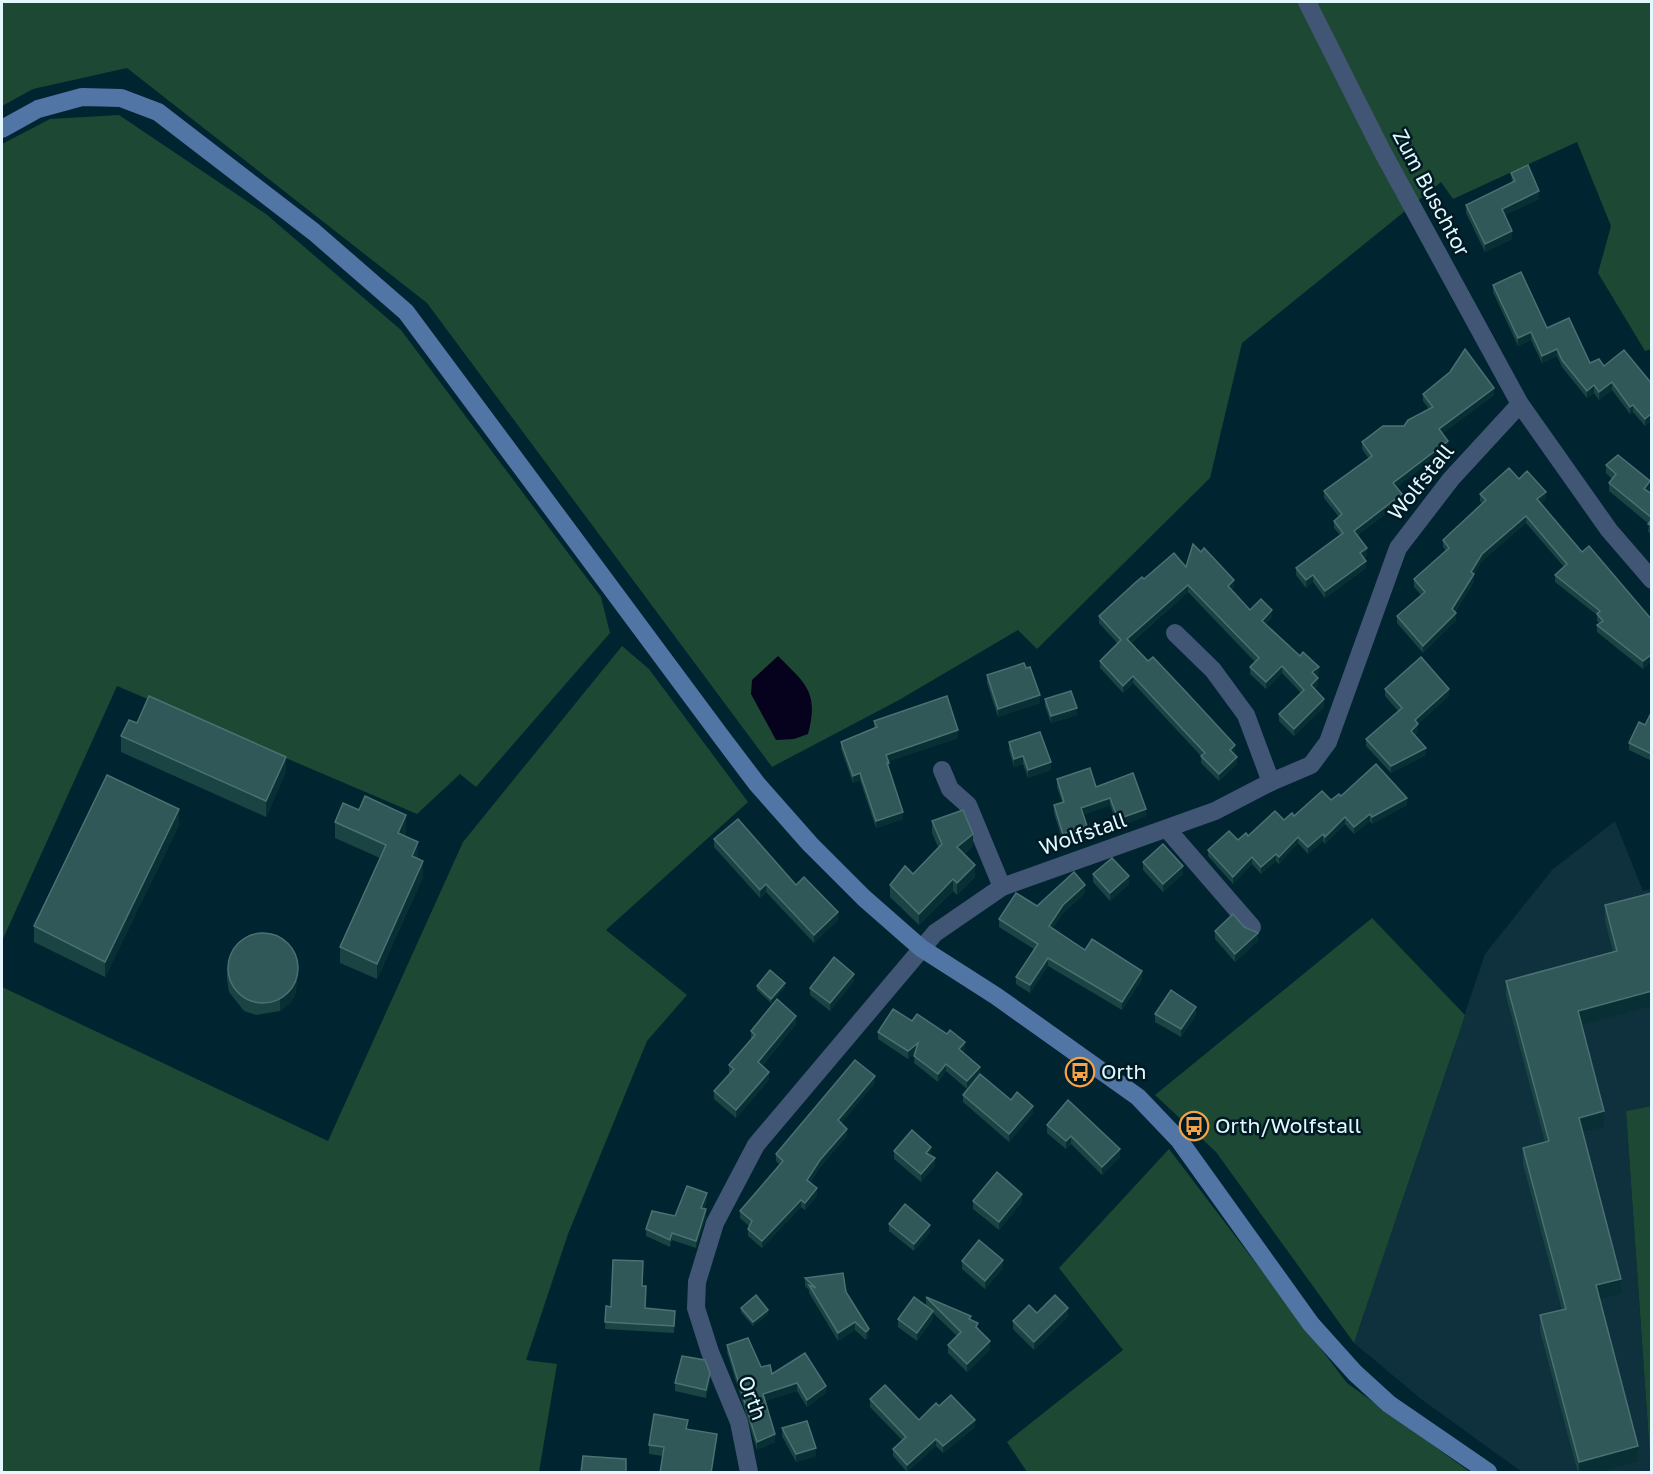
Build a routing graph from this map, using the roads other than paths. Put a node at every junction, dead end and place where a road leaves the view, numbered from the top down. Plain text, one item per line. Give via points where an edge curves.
1 (1307, 2) edge
2 (2, 129) edge
3 (1520, 404) junction
4 (1652, 580) edge
5 (1175, 633) dead end
6 (942, 770) dead end
7 (1271, 782) junction
8 (1167, 829) junction
9 (1002, 887) junction
10 (1252, 927) dead end
11 (921, 948) junction
12 (749, 1473) edge
13 (1488, 1473) edge

1 - 3 street, Zum Buschtor via 1382,151
2 - 11 main road via 38,109 82,98 121,98 158,112 314,232 406,312 757,784 864,898
3 - 4 street via 1609,530
3 - 7 street, Wolfstall via 1451,479 1398,548 1328,742 1311,765
5 - 7 street via 1213,670 1246,715
6 - 9 street via 950,789 968,805
7 - 8 street, Wolfstall via 1215,811
8 - 9 street, Wolfstall
8 - 10 street
9 - 11 street, Wolfstall via 935,933
11 - 12 street, Orth via 756,1145 715,1223 697,1282 696,1308 739,1422
11 - 13 main road via 1138,1097 1179,1140 1311,1324 1355,1373 1389,1404

